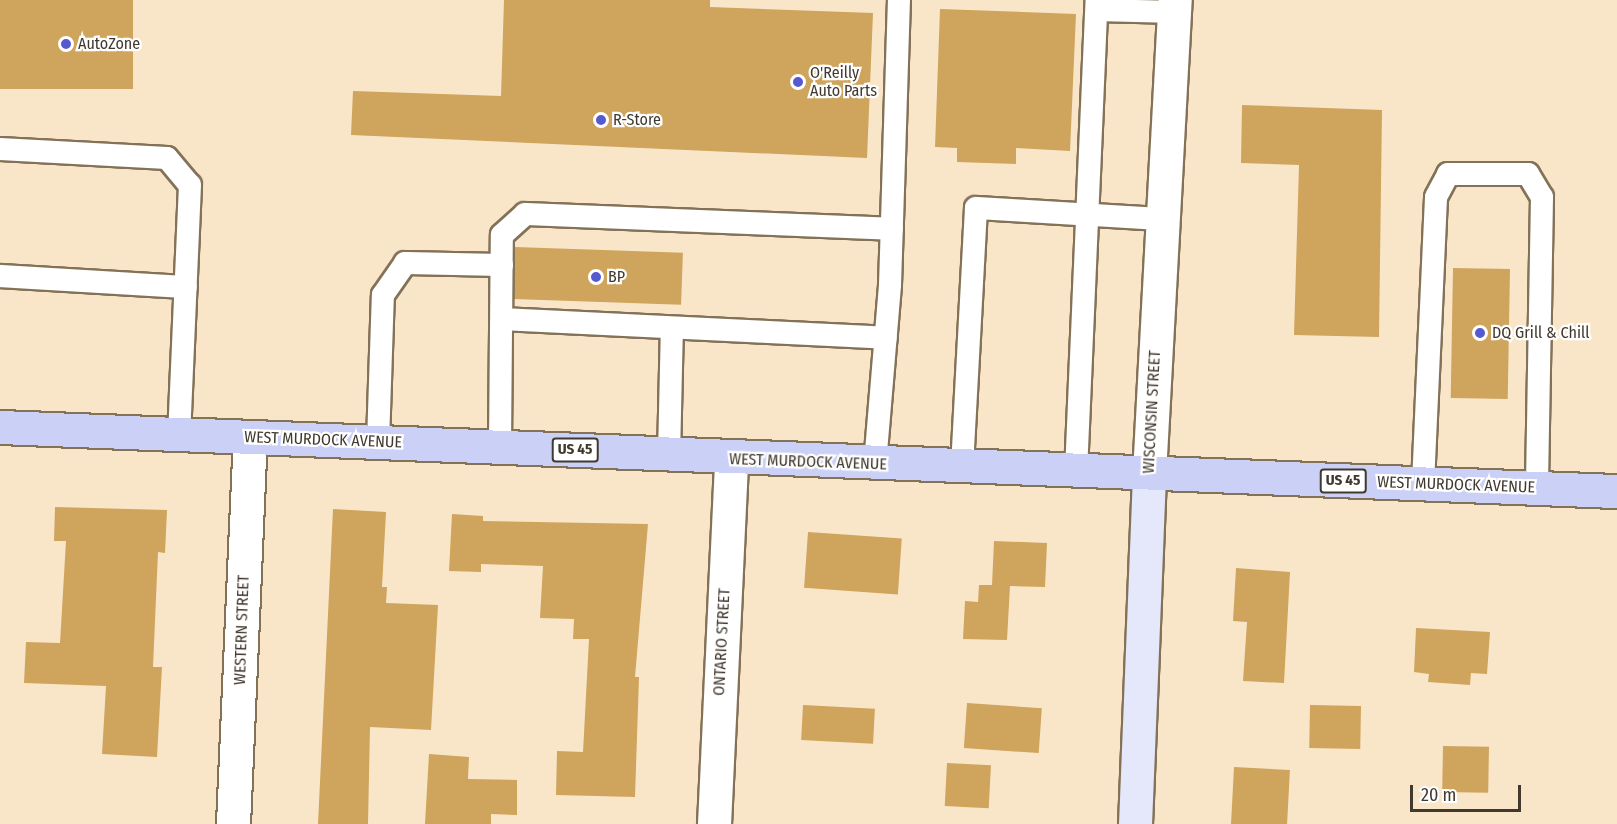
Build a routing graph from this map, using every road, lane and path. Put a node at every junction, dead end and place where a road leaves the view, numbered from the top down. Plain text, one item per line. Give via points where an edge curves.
1 (899, 0) edge
2 (1097, 5) edge
3 (1175, 6) edge
4 (0, 149) edge
5 (1089, 216) junction
6 (1162, 219) junction
7 (892, 229) junction
8 (502, 265) junction
9 (0, 276) edge
10 (186, 287) junction
11 (502, 319) junction
12 (672, 328) junction
13 (886, 338) junction
14 (0, 427) edge
15 (179, 435) junction
16 (250, 437) junction
17 (378, 442) junction
18 (500, 445) junction
19 (669, 456) junction
20 (731, 459) junction
21 (875, 464) junction
22 (962, 467) junction
23 (1076, 472) junction
24 (1149, 474) junction
25 (1423, 484) junction
26 (1537, 488) junction
27 (1617, 491) edge
28 (233, 824) edge
29 (714, 824) edge
30 (1135, 824) edge

1 - 7 lane
2 - 3 lane
2 - 5 lane
3 - 6 street, WISCONSIN STREET
4 - 10 lane via 167,158 190,185
5 - 6 lane
5 - 22 lane via 976,208
5 - 23 lane
6 - 24 street, WISCONSIN STREET
7 - 8 lane via 525,214 502,235
7 - 13 lane
8 - 11 lane
8 - 17 lane via 405,263 382,295
9 - 10 lane
10 - 15 lane
11 - 12 lane
11 - 18 lane
12 - 13 lane
12 - 19 lane
13 - 21 lane
14 - 15 main road, WEST MURDOCK AVENUE / US 45
15 - 16 main road, WEST MURDOCK AVENUE / US 45
16 - 17 main road, WEST MURDOCK AVENUE / US 45
16 - 28 street, WESTERN STREET
17 - 18 main road, WEST MURDOCK AVENUE / US 45
18 - 19 main road, WEST MURDOCK AVENUE / US 45
19 - 20 main road, WEST MURDOCK AVENUE / US 45
20 - 21 main road, WEST MURDOCK AVENUE / US 45
20 - 29 street, ONTARIO STREET
21 - 22 main road, WEST MURDOCK AVENUE / US 45
22 - 23 main road, WEST MURDOCK AVENUE / US 45
23 - 24 main road, WEST MURDOCK AVENUE / US 45
24 - 25 main road, WEST MURDOCK AVENUE / US 45
24 - 30 street, WISCONSIN STREET
25 - 26 main road, WEST MURDOCK AVENUE / US 45
25 - 26 lane via 1436,197 1448,174 1528,174 1542,197
26 - 27 main road, WEST MURDOCK AVENUE / US 45

